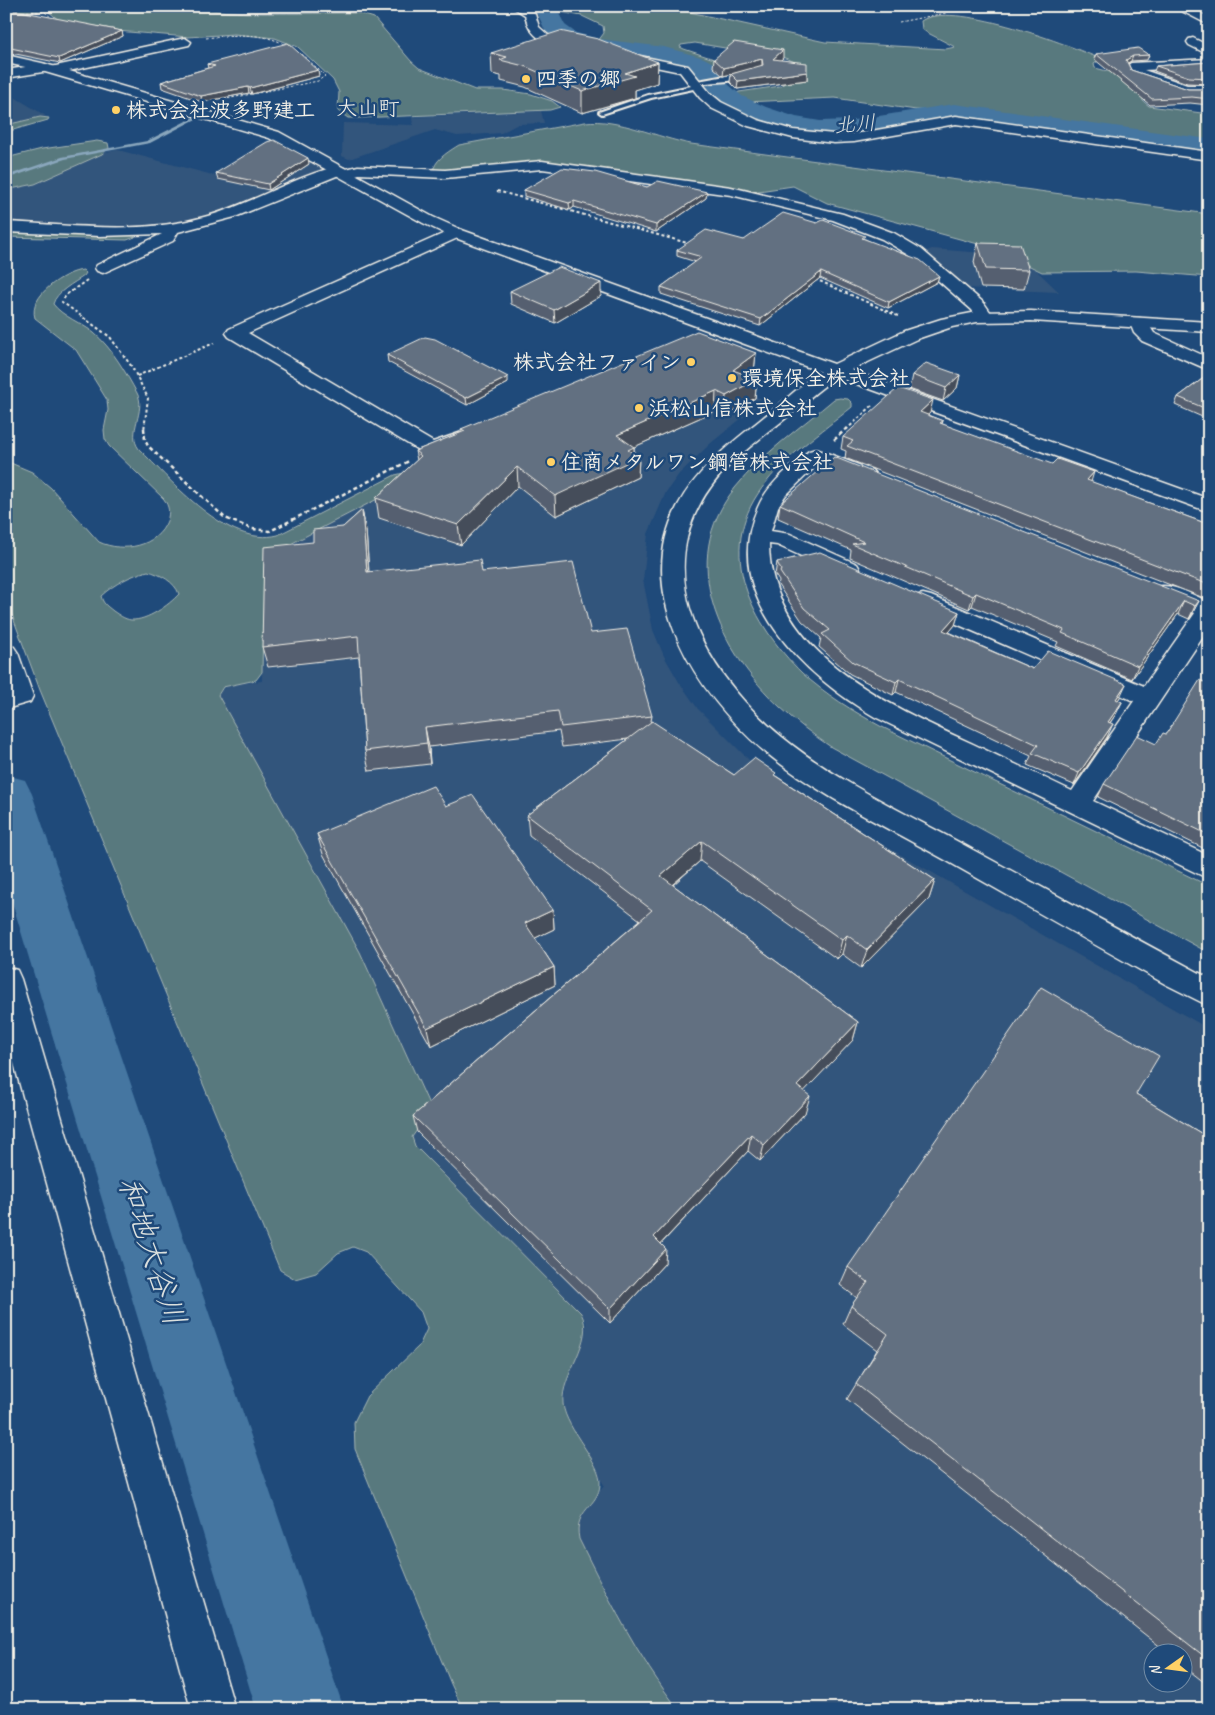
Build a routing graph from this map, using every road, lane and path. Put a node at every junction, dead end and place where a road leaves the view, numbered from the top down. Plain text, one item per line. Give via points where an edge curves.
1 (517, 6) edge
2 (945, 6) edge
3 (1178, 6) edge
4 (16, 12) edge
5 (899, 22) dead end
6 (1209, 22) edge
7 (58, 23) edge
8 (185, 42) joint
9 (1194, 42) dead end
10 (1209, 51) edge
11 (303, 56) junction
12 (296, 57) edge
13 (6, 58) edge
14 (1209, 63) edge
15 (50, 69) junction
16 (752, 72) edge
17 (6, 74) edge
18 (725, 80) joint
19 (698, 84) junction
20 (1209, 89) edge
21 (189, 109) junction
22 (602, 112) edge
23 (1209, 156) edge
24 (342, 172) junction
25 (451, 174) junction
26 (6, 228) edge
27 (171, 229) junction
28 (456, 233) junction
29 (698, 246) edge
30 (103, 268) joint
31 (813, 278) edge
32 (984, 316) junction
33 (1139, 324) junction
34 (1209, 327) edge
35 (718, 328) junction
36 (926, 329) junction
37 (235, 333) junction
38 (698, 340) edge
39 (1209, 364) edge
40 (836, 371) junction
41 (137, 376) junction
42 (875, 404) dead end
43 (478, 431) edge
44 (432, 450) junction
45 (816, 455) junction
46 (880, 480) edge
47 (1209, 506) edge
48 (759, 536) junction
49 (871, 578) edge
50 (1145, 585) edge
51 (907, 594) edge
52 (1209, 610) edge
53 (6, 653) edge
54 (1149, 698) junction
55 (11, 699) edge
56 (1077, 804) junction
57 (1209, 868) edge
58 (6, 979) edge
59 (1209, 993) edge
60 (213, 1709) edge

1 - 19 street via 530,14 534,28 547,42 674,65 691,74
2 - 5 path via 946,13
3 - 6 street
4 - 7 path via 45,12
8 - 11 path via 219,36 261,36 282,42
8 - 15 street
9 - 10 street
11 - 12 path
11 - 21 path via 324,76 323,80 199,104
13 - 15 street
14 - 20 street via 1131,67 1188,94
15 - 17 street
15 - 21 street
16 - 18 lane
18 - 19 lane
19 - 22 lane
19 - 23 street via 708,100 729,112 798,135 856,137 956,120
21 - 24 street via 274,135
24 - 25 street via 378,170
24 - 27 street via 219,217
24 - 28 street
25 - 29 path via 451,177 563,210
25 - 32 street via 528,165 555,166 710,187 838,217 872,229 916,252
26 - 27 street
27 - 30 street via 167,238
28 - 35 street
28 - 37 street
30 - 41 path via 66,295 62,302 111,339
31 - 36 path
32 - 33 street via 1015,315
32 - 36 street
33 - 34 street
33 - 39 street via 1148,337
35 - 38 street
35 - 40 street
36 - 40 street
37 - 41 path
37 - 44 street
40 - 47 street
40 - 59 street via 718,465 692,498 683,517 673,558 672,580 690,642 708,674 749,722 805,768
41 - 44 path via 149,398 144,441 226,518 252,529 270,531
42 - 45 path
43 - 44 street
45 - 46 street
45 - 48 street via 777,492 768,507
48 - 49 street via 782,539
48 - 56 street via 760,574 765,592 786,629 819,666 856,695 892,715
50 - 52 street
51 - 54 street
52 - 54 street
53 - 55 street via 21,696
54 - 56 street
56 - 57 street
58 - 60 street

